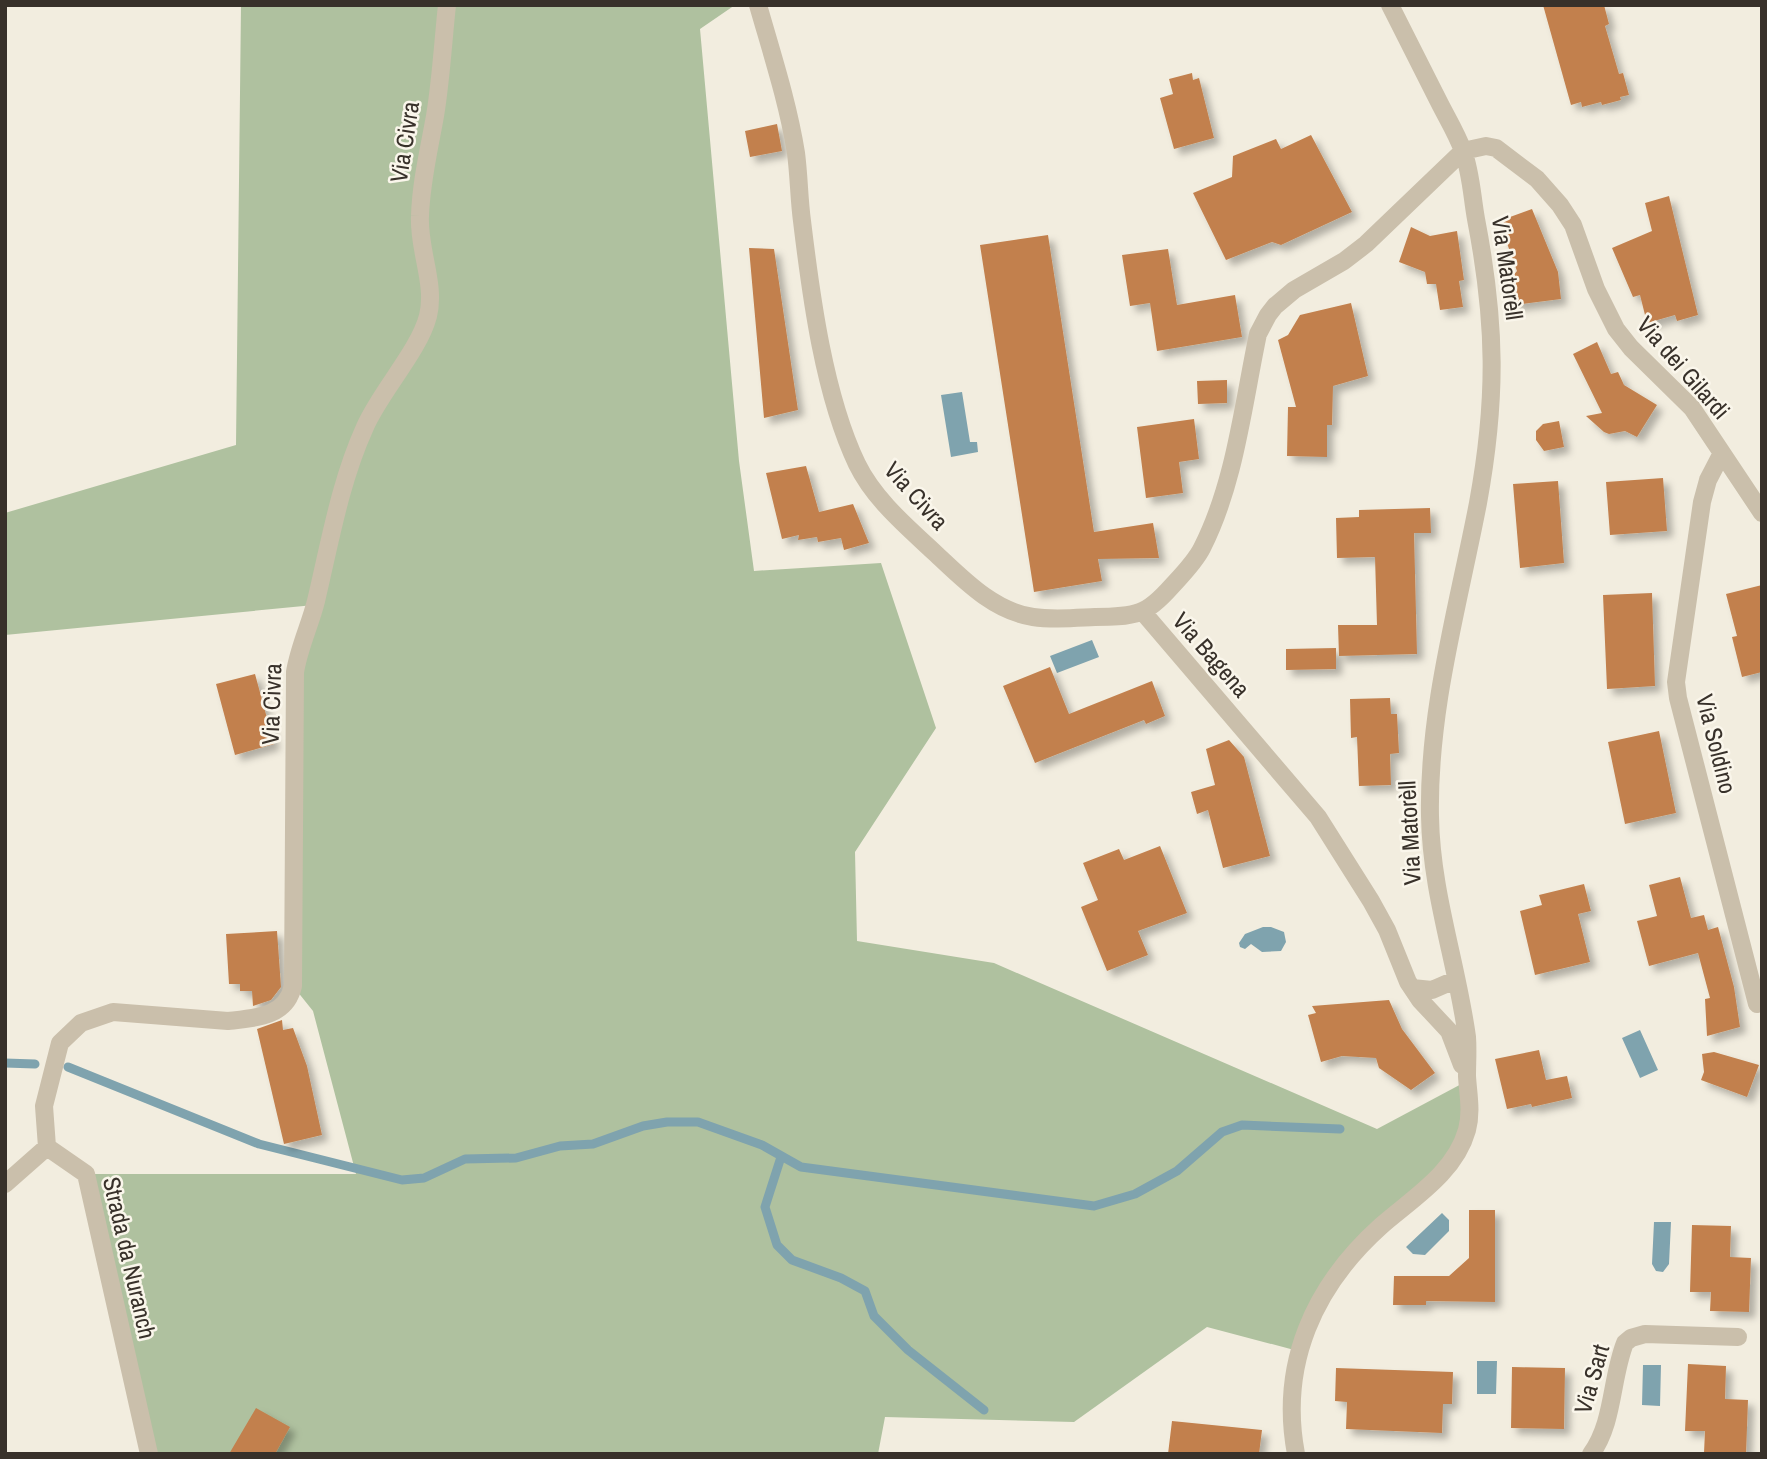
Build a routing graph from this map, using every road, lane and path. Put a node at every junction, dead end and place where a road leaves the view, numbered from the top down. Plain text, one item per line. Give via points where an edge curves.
1 (447, 5) edge
2 (758, 5) edge
3 (1390, 5) edge
4 (1463, 151) junction
5 (1722, 453) junction
6 (1762, 513) edge
7 (1142, 611) junction
8 (1455, 980) junction
9 (1412, 988) junction
10 (1757, 1004) dead end
11 (1467, 1081) junction
12 (47, 1147) junction
13 (5, 1184) edge
14 (1738, 1337) dead end
15 (149, 1454) edge
16 (1296, 1454) edge
17 (1591, 1454) edge

1 - 12 street, Via Civra via 419,219 429,288 428,315 365,425 352,459 295,672 291,997 267,1015 246,1019 113,1012 81,1023 60,1043 44,1105
2 - 7 street, Via Civra via 796,153 811,297 825,362 841,422 873,490 963,579 1008,610 1049,619
3 - 4 street, Via Matorèll
4 - 5 street, Via dei Gilardi via 1496,148 1537,179 1560,205 1573,225 1616,329 1692,408
4 - 7 street, Via Bagena via 1366,244 1294,290 1268,314 1258,334 1230,470 1202,549 1171,587
4 - 8 street, Via Matorèll via 1485,267 1493,382 1486,459 1433,737 1431,862
5 - 6 street, Via dei Gilardi
5 - 10 street, Via Soldino via 1702,502 1676,682
7 - 9 street, Via Bagena via 1318,817 1377,911
8 - 9 street via 1432,990
8 - 11 street, Via Matorèll via 1467,1039
9 - 11 street, Via Bagena via 1448,1031
11 - 16 street, Via Matorèll via 1469,1125 1453,1160 1436,1181 1354,1253 1308,1325 1292,1378
12 - 13 street
12 - 15 street, Strada da Nuranch via 86,1174
14 - 17 street, Via Sart via 1644,1334 1631,1338 1620,1355 1599,1443

